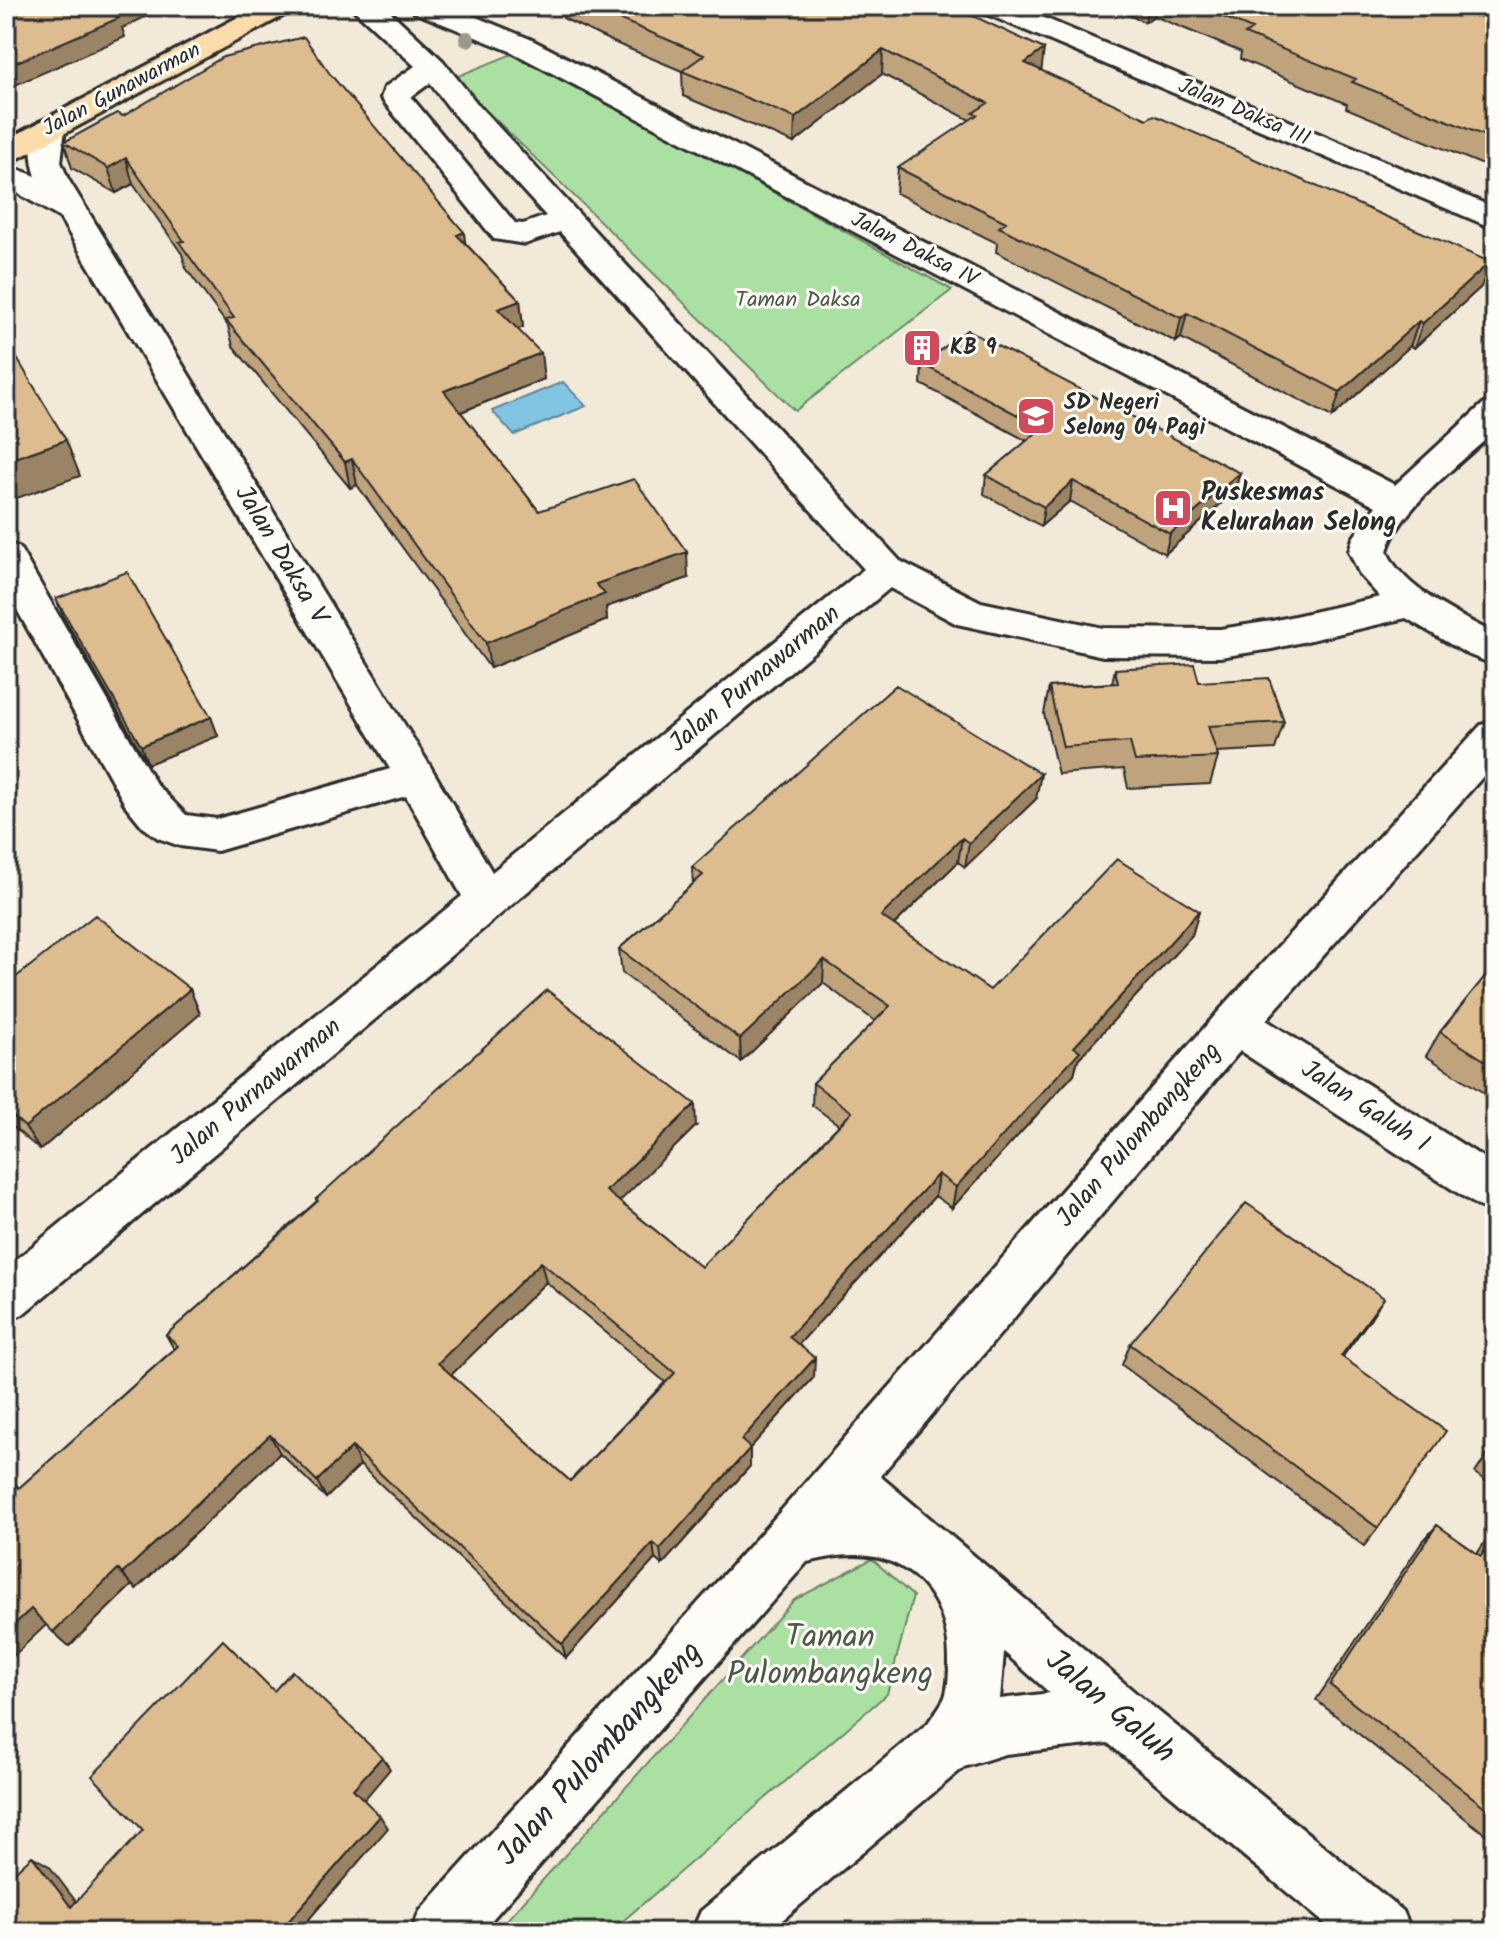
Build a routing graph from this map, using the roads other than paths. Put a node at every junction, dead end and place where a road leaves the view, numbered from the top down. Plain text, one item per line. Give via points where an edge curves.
1 (424, 6) edge
2 (992, 6) edge
3 (371, 7) edge
4 (267, 8) edge
5 (433, 67) junction
6 (50, 128) junction
7 (6, 152) edge
8 (6, 174) edge
9 (71, 211) junction
10 (568, 219) junction
11 (1495, 219) edge
12 (1495, 412) edge
13 (1399, 502) junction
14 (6, 556) edge
15 (887, 570) junction
16 (1411, 603) junction
17 (1495, 651) edge
18 (1495, 736) edge
19 (416, 777) junction
20 (487, 901) junction
21 (1235, 1024) junction
22 (1495, 1191) edge
23 (6, 1298) edge
24 (842, 1477) junction
25 (791, 1540) junction
26 (948, 1570) junction
27 (1117, 1714) junction
28 (948, 1743) junction
29 (441, 1932) edge
30 (722, 1932) edge
31 (1382, 1932) edge

1 - 13 street, Jalan Daksa IV via 520,45
2 - 11 street, Jalan Daksa III
3 - 5 street
4 - 6 main road, Jalan Gunawarman
5 - 10 street
5 - 10 street via 396,98 505,232 525,234
6 - 7 main road, Jalan Gunawarman
6 - 9 street, Jalan Daksa V via 46,162
8 - 9 street, Jalan Daksa V
9 - 19 street, Jalan Daksa V
10 - 15 street
12 - 13 street
13 - 16 street via 1368,548 1371,560
14 - 19 street via 141,795 161,821 183,831 217,835
15 - 16 street via 971,614 1103,642 1220,643
15 - 20 street, Jalan Purnawarman
16 - 17 street
18 - 21 street, Jalan Pulombangkeng
19 - 20 street, Jalan Daksa V
20 - 23 street, Jalan Purnawarman
21 - 22 street, Jalan Galuh I
21 - 24 street, Jalan Pulombangkeng
24 - 25 street, Jalan Pulombangkeng
24 - 26 street, Jalan Galuh
25 - 26 street via 835,1529 875,1531 912,1546
25 - 29 street, Jalan Pulombangkeng
26 - 27 street, Jalan Galuh
26 - 28 street via 969,1612 978,1656 971,1703
27 - 28 street via 1005,1726
27 - 31 street, Jalan Galuh
28 - 30 street

